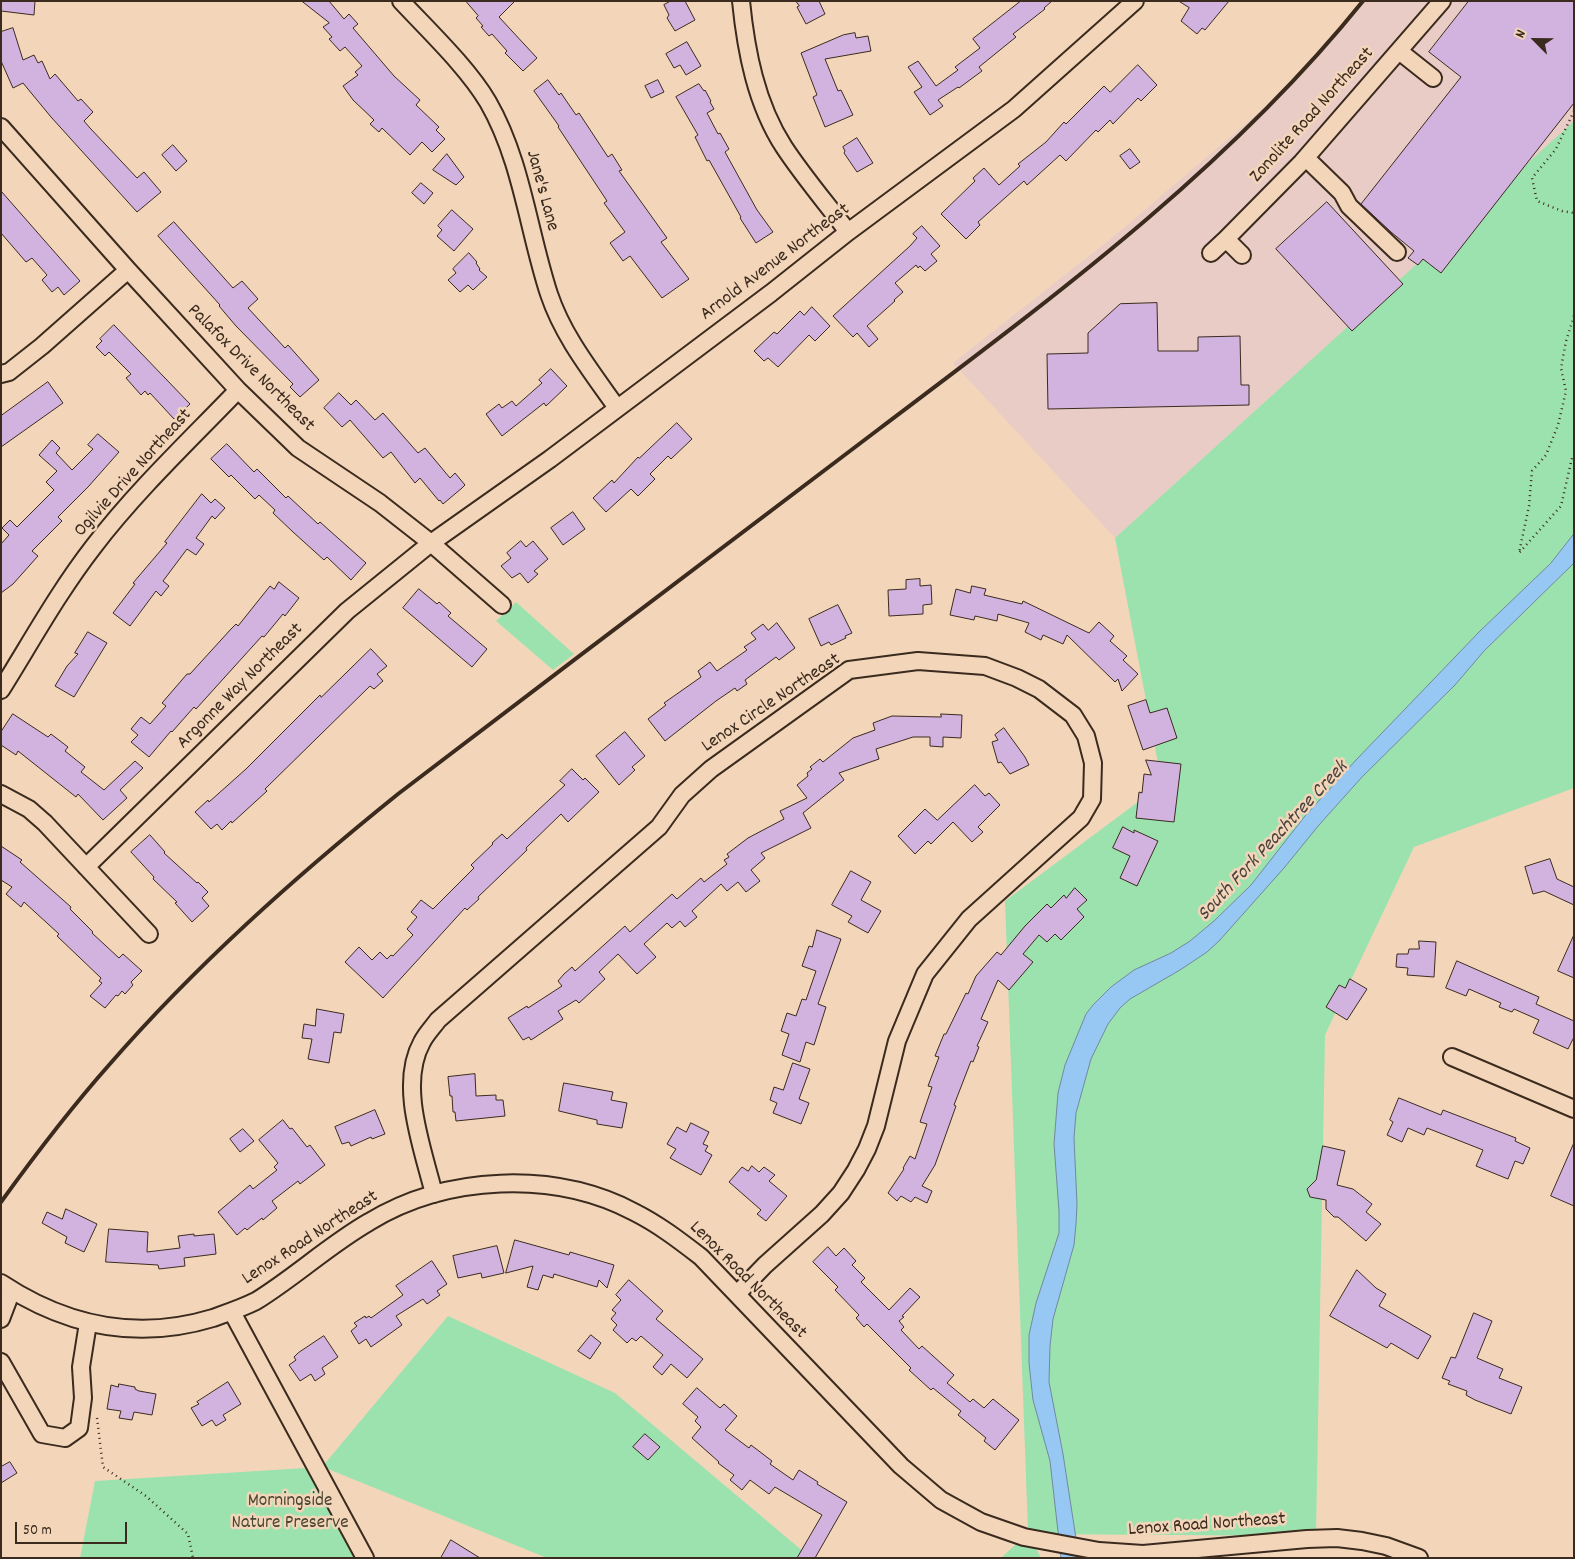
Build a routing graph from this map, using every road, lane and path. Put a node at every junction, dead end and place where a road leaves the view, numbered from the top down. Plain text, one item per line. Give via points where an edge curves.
1 (401, 1) edge
2 (741, 1) edge
3 (1135, 1) edge
4 (1442, 1) edge
5 (1399, 51) junction
6 (1433, 78) dead end
7 (1574, 111) edge
8 (1, 127) edge
9 (1306, 158) junction
10 (1574, 213) edge
11 (848, 232) junction
12 (1226, 238) junction
13 (1397, 252) dead end
14 (1211, 253) dead end
15 (1242, 255) dead end
16 (128, 270) junction
17 (1574, 316) edge
18 (1, 374) edge
19 (238, 390) junction
20 (617, 408) junction
21 (1574, 457) edge
22 (431, 543) junction
23 (502, 605) dead end
24 (1, 690) edge
25 (1, 794) edge
26 (86, 867) junction
27 (149, 934) dead end
28 (1452, 1057) dead end
29 (1573, 1106) edge
30 (434, 1194) junction
31 (7, 1287) edge
32 (737, 1294) junction
33 (232, 1312) junction
34 (1, 1319) edge
35 (88, 1323) junction
36 (1, 1362) edge
37 (97, 1413) dead end
38 (1143, 1556) edge
39 (193, 1558) edge
40 (365, 1558) edge
41 (1419, 1558) edge

1 - 20 street, Jane's Lane via 488,100 509,147 541,268 560,320 574,347
2 - 11 street via 749,56 772,124 783,146
3 - 11 street, Arnold Avenue Northeast via 1014,109
4 - 5 street, Zonolite Road Northeast
5 - 6 street
5 - 9 street, Zonolite Road Northeast
7 - 10 path via 1556,149 1532,178 1537,201
8 - 16 street, Palafox Drive Northeast
9 - 12 street, Zonolite Road Northeast
9 - 13 street
11 - 20 street, Arnold Avenue Northeast
12 - 14 street, Zonolite Road Northeast
12 - 15 street
16 - 18 street via 42,346 9,372
16 - 19 street, Palafox Drive Northeast
17 - 21 path via 1561,368 1566,391 1558,425 1546,455 1532,471 1529,506 1519,553 1561,506
19 - 22 street, Palafox Drive Northeast via 298,448 380,503
19 - 24 street, Ogilvie Drive Northeast via 125,508 93,547
20 - 22 street, Arnold Avenue Northeast
22 - 23 street, Palafox Drive Northeast
22 - 26 street, Argonne Way Northeast via 346,611
25 - 26 street via 34,814
26 - 27 street
28 - 29 street
30 - 32 street, Lenox Road Northeast via 473,1186 516,1183 560,1187 597,1197 633,1211 670,1233 701,1257
30 - 32 street, Lenox Circle Northeast via 411,1093 413,1066 422,1043 438,1020 659,827 689,788 849,670 918,661 985,666 1017,678 1040,689 1073,715 1086,736 1093,763 1092,799 1081,818 969,919 925,974 897,1041 876,1126 856,1170 822,1214
30 - 33 street, Lenox Road Northeast via 399,1206 369,1222 274,1290
31 - 34 street
31 - 35 street, Lenox Road Northeast via 53,1312
32 - 38 street, Lenox Road Northeast via 901,1466 941,1500 981,1522 1032,1538 1099,1552
33 - 35 street, Lenox Road Northeast via 191,1324 154,1329
33 - 40 street
35 - 36 street via 81,1367 83,1398 78,1428 65,1438 42,1434
37 - 39 path via 103,1467 146,1496 188,1534
38 - 41 street, Lenox Road Northeast via 1307,1538 1337,1538 1386,1546

